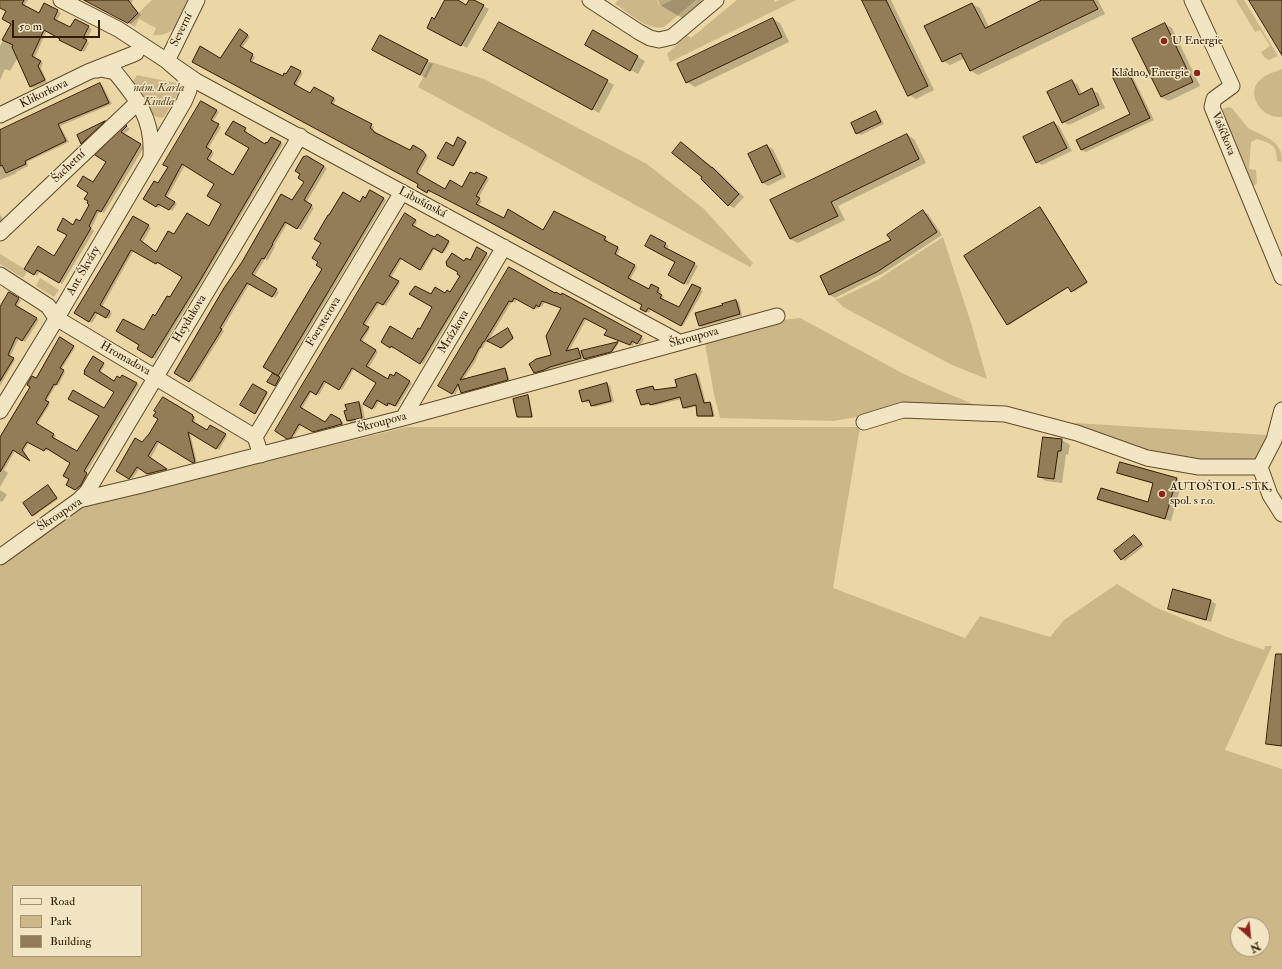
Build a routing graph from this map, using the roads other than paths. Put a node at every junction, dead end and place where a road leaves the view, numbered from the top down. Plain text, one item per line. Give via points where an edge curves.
1 (62, 0) edge
2 (196, 0) edge
3 (590, 0) edge
4 (716, 0) edge
5 (1192, 0) edge
6 (141, 51) junction
7 (167, 61) junction
8 (88, 72) junction
9 (115, 72) junction
10 (205, 86) junction
11 (189, 90) junction
12 (138, 102) junction
13 (0, 114) edge
14 (147, 118) junction
15 (166, 130) junction
16 (300, 136) junction
17 (151, 156) junction
18 (402, 192) junction
19 (0, 233) edge
20 (504, 247) junction
21 (0, 275) edge
22 (1282, 277) edge
23 (777, 316) dead end
24 (56, 318) junction
25 (679, 342) junction
26 (156, 377) junction
27 (1282, 410) edge
28 (0, 411) edge
29 (403, 418) junction
30 (864, 422) dead end
31 (256, 437) junction
32 (1278, 440) edge
33 (261, 455) junction
34 (1260, 467) junction
35 (79, 500) junction
36 (1282, 514) edge
37 (0, 556) edge

1 - 6 street via 118,29
2 - 7 street, Severní
3 - 4 street via 654,40 672,37
5 - 22 street, Vašíčkova via 1232,86 1214,99 1212,107
6 - 7 street
6 - 8 street
6 - 9 street via 119,65
7 - 10 street, Libušínská
7 - 11 street via 182,74 188,82
8 - 9 street via 101,69
8 - 13 street, Klikorkova
9 - 12 street
10 - 11 street
10 - 16 street, Libušínská
11 - 15 street
12 - 14 street
12 - 19 street, Šachetní
14 - 15 street via 156,129 161,132
14 - 17 street via 151,136
15 - 17 street, Ant. Škváry
16 - 18 street, Libušínská
16 - 26 street, Heydukova
17 - 24 street, Ant. Škváry
18 - 20 street, Libušínská
18 - 31 street, Foersterova
20 - 25 street, Libušínská
20 - 29 street, Mrázkova
21 - 24 street, Hromadova via 48,306
23 - 25 street, Škroupova
24 - 26 street, Hromadova
24 - 28 street, Ant. Škváry
25 - 29 street, Škroupova
26 - 31 street, Hromadova
26 - 35 street, Heydukova via 88,492
27 - 32 street
29 - 33 street, Škroupova
30 - 34 street via 903,410 1005,414 1077,433 1147,458 1199,467
31 - 33 street
32 - 34 street
33 - 35 street, Škroupova
34 - 36 street via 1270,495
35 - 37 street, Škroupova

